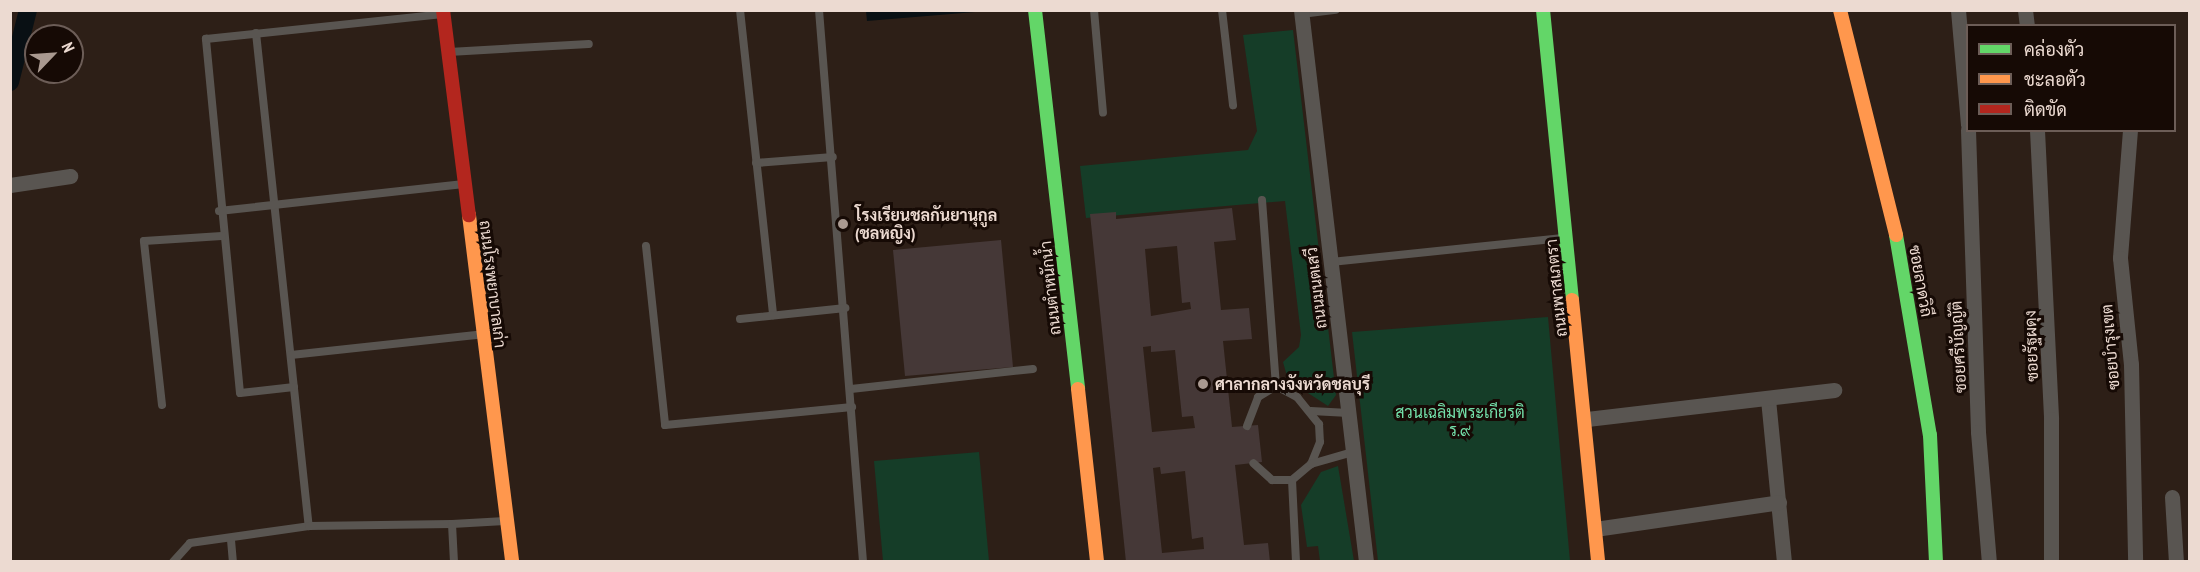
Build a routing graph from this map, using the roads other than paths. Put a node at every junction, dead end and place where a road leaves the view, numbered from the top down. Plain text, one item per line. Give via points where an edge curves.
1 (740, 10) edge
2 (819, 10) edge
3 (1035, 10) edge
4 (1094, 10) edge
5 (1222, 10) edge
6 (1336, 10) edge
7 (1543, 10) edge
8 (1840, 10) edge
9 (1958, 10) edge
10 (443, 12) edge
11 (1301, 12) edge
12 (256, 33) junction
13 (589, 44) dead end
14 (448, 52) junction
15 (1966, 102) edge
16 (1233, 105) dead end
17 (1103, 113) dead end
18 (1968, 132) edge
19 (2037, 132) edge
20 (2130, 132) edge
21 (834, 157) junction
22 (756, 163) junction
23 (70, 176) dead end
24 (464, 184) junction
25 (10, 185) edge
26 (1262, 200) dead end
27 (275, 205) junction
28 (219, 211) junction
29 (222, 236) junction
30 (1567, 237) junction
31 (646, 246) dead end
32 (1331, 262) junction
33 (845, 308) junction
34 (773, 315) junction
35 (740, 319) dead end
36 (483, 334) junction
37 (291, 355) junction
38 (1033, 369) dead end
39 (1276, 386) junction
40 (294, 387) junction
41 (851, 389) junction
42 (1834, 390) dead end
43 (1768, 399) junction
44 (162, 405) dead end
45 (852, 407) junction
46 (1311, 411) junction
47 (1349, 413) junction
48 (1587, 419) junction
49 (1247, 426) dead end
50 (1353, 452) junction
51 (1253, 463) dead end
52 (1311, 464) junction
53 (1292, 480) junction
54 (2172, 497) dead end
55 (1779, 502) junction
56 (506, 520) junction
57 (452, 524) junction
58 (309, 526) junction
59 (1595, 529) junction
60 (231, 540) junction
61 (173, 561) edge
62 (233, 561) edge
63 (454, 561) edge
64 (512, 561) edge
65 (863, 561) edge
66 (1097, 561) edge
67 (1296, 561) edge
68 (1366, 561) edge
69 (1598, 561) edge
70 (1784, 561) edge
71 (1936, 561) edge
72 (1989, 561) edge
73 (2051, 561) edge
74 (2135, 561) edge
75 (2176, 561) edge

1 - 22 lane
2 - 21 lane
3 - 66 street, ถนนตำหนักน้ำ
4 - 17 lane
5 - 16 lane
6 - 11 lane
7 - 30 street, ถนนพาสเภตรา
8 - 71 street, ซอยลาดวิถี via 1900,250 1930,435
9 - 15 street
10 - 12 lane
10 - 14 street, ถนนโรงพยาบาลเก่า
11 - 32 street, ถนนมนตเสวี
12 - 27 lane
12 - 28 lane via 206,39
13 - 14 lane
14 - 24 street, ถนนโรงพยาบาลเก่า
18 - 72 street, ซอยศรีบัญญัติ via 1978,432
19 - 73 street, ซอยรัฐผดุง via 2051,419
20 - 74 street, ซอยบำรุงเขต via 2120,258 2131,364
21 - 22 lane
21 - 33 lane
22 - 34 lane
23 - 25 street
24 - 27 lane
24 - 36 street, ถนนโรงพยาบาลเก่า
26 - 39 lane
27 - 28 lane
27 - 37 lane
28 - 29 lane
29 - 40 lane via 240,393
29 - 44 lane via 144,241
30 - 32 lane
30 - 48 street, ถนนพาสเภตรา
31 - 45 lane via 665,424
32 - 47 street, ถนนมนตเสวี
33 - 34 lane
33 - 41 lane
34 - 35 lane
36 - 37 lane
36 - 56 street, ถนนโรงพยาบาลเก่า
37 - 40 lane
38 - 41 lane
39 - 46 lane
39 - 49 lane via 1258,397
40 - 58 lane
41 - 45 lane
42 - 43 street
43 - 48 street
43 - 55 street
45 - 65 lane
46 - 47 lane
46 - 52 lane via 1320,442
47 - 50 street, ถนนมนตเสวี
48 - 59 street, ถนนพาสเภตรา
50 - 52 lane
50 - 68 street, ถนนมนตเสวี
51 - 53 lane via 1272,480
52 - 53 lane
53 - 67 lane
54 - 75 street
55 - 59 street
55 - 70 street
56 - 57 lane
56 - 64 street, ถนนโรงพยาบาลเก่า
57 - 58 lane
57 - 63 lane
58 - 60 lane
59 - 69 street, ถนนพาสเภตรา
60 - 61 lane via 190,543
60 - 62 lane

